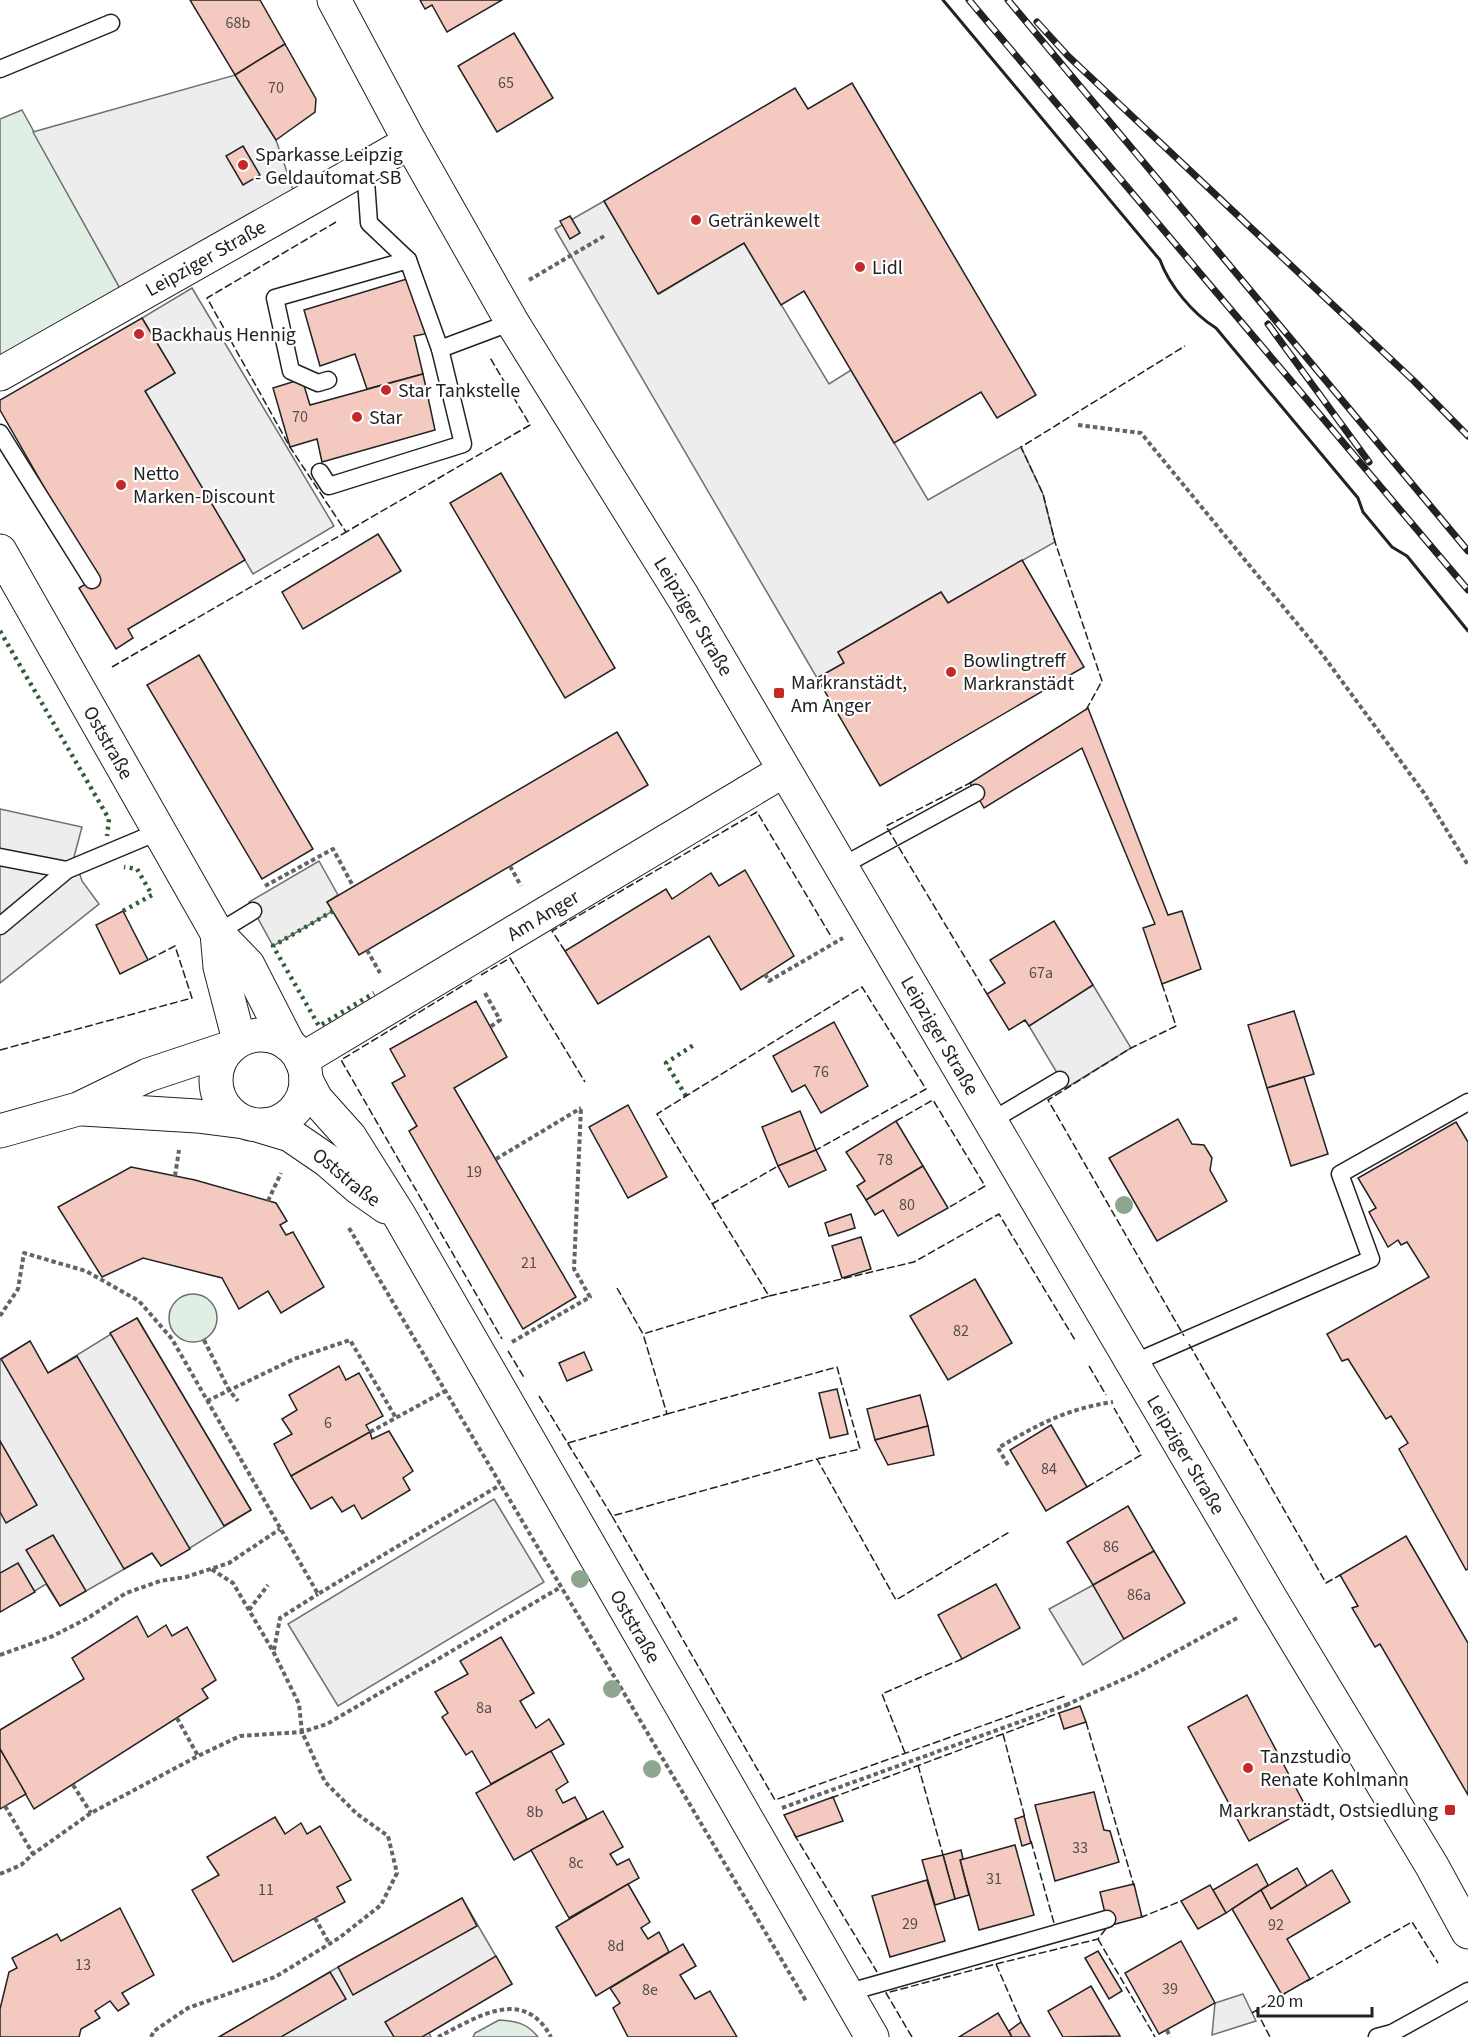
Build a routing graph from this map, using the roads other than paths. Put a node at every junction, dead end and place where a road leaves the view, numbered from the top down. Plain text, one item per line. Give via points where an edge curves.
1 (334, 0) edge
2 (111, 23) dead end
3 (0, 69) edge
4 (410, 142) junction
5 (365, 167) junction
6 (408, 260) junction
7 (505, 310) junction
8 (440, 349) junction
9 (0, 374) edge
10 (328, 380) dead end
11 (0, 433) edge
12 (320, 472) dead end
13 (0, 551) edge
14 (92, 580) dead end
15 (783, 771) junction
16 (976, 793) dead end
17 (160, 831) junction
18 (0, 857) edge
19 (842, 866) junction
20 (67, 870) junction
21 (253, 911) dead end
22 (0, 927) edge
23 (217, 933) junction
24 (234, 1044) junction
25 (299, 1062) junction
26 (1060, 1080) dead end
27 (1468, 1102) edge
28 (78, 1108) junction
29 (991, 1121) junction
30 (252, 1124) junction
31 (0, 1131) edge
32 (396, 1211) junction
33 (1133, 1363) junction
34 (1107, 1919) dead end
35 (1468, 1932) edge
36 (1468, 1991) edge
37 (846, 1993) junction
38 (872, 2037) edge
39 (1377, 2037) edge

1 - 4 street, Leipziger Straße
2 - 3 lane
4 - 5 street, Leipziger Straße
4 - 7 street, Leipziger Straße
5 - 6 lane via 369,223
5 - 9 street, Leipziger Straße
6 - 8 lane
6 - 10 lane via 276,298 291,370 318,383
7 - 8 lane
7 - 15 street, Leipziger Straße via 683,597
8 - 12 lane via 463,444 329,486
11 - 14 lane
13 - 17 street, Oststraße
15 - 19 street, Leipziger Straße
15 - 25 street, Am Anger
16 - 19 lane
17 - 20 lane
17 - 23 street, Oststraße
18 - 20 lane
19 - 29 street, Leipziger Straße
20 - 22 lane
21 - 23 lane
23 - 24 street, Oststraße
23 - 25 street, Oststraße via 248,964
24 - 25 street via 251,1036 278,1038
24 - 28 street via 148,1076
24 - 30 street, Oststraße via 220,1060 216,1089 231,1114
25 - 30 street via 304,1094 297,1107 274,1124
25 - 32 street, Oststraße via 316,1099 350,1137
26 - 29 lane
27 - 33 lane via 1340,1174 1371,1259
28 - 30 street
28 - 31 street
29 - 33 street, Leipziger Straße
30 - 32 street, Oststraße via 290,1135
32 - 37 street, Oststraße
33 - 35 street, Leipziger Straße
34 - 37 lane
36 - 39 lane via 1392,2033
37 - 38 street, Oststraße

